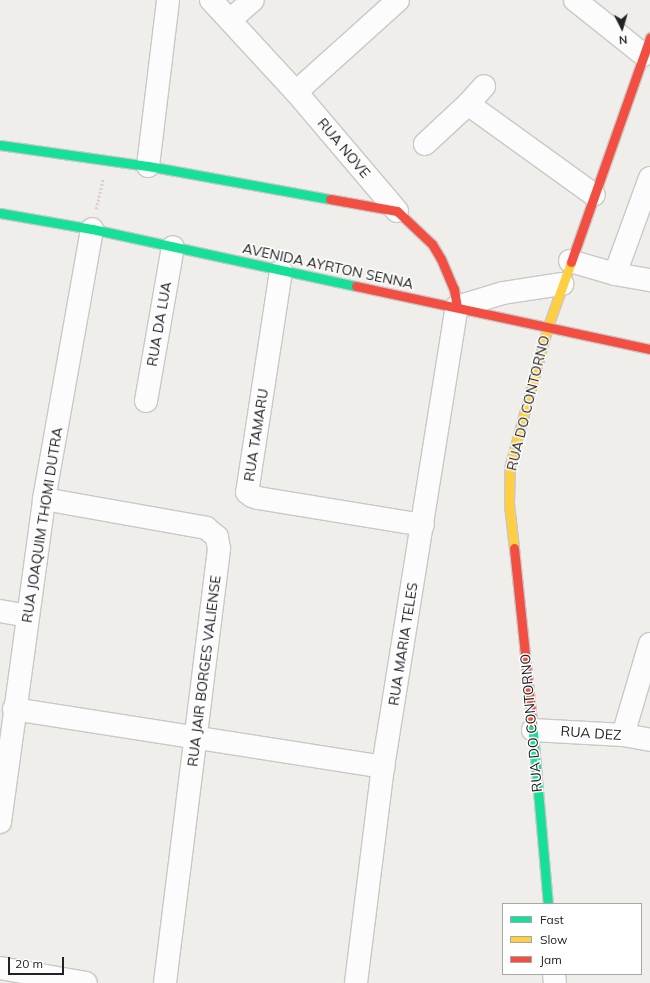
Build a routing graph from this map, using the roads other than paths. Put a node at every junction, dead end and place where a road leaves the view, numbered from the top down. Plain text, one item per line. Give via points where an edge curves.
1 (168, 0) edge
2 (211, 0) edge
3 (253, 0) edge
4 (398, 0) edge
5 (575, 0) edge
6 (230, 20) junction
7 (647, 46) edge
8 (484, 86) dead end
9 (296, 92) junction
10 (468, 104) junction
11 (425, 144) dead end
12 (0, 145) edge
13 (148, 166) junction
14 (650, 178) edge
15 (594, 195) junction
16 (397, 211) junction
17 (0, 214) edge
18 (92, 229) junction
19 (173, 247) junction
20 (570, 261) junction
21 (281, 271) junction
22 (615, 274) junction
23 (650, 280) edge
24 (562, 284) junction
25 (457, 306) junction
26 (548, 326) junction
27 (650, 350) edge
28 (146, 401) dead end
29 (44, 499) junction
30 (423, 525) junction
31 (0, 611) edge
32 (28, 616) junction
33 (650, 644) edge
34 (14, 709) junction
35 (532, 730) junction
36 (623, 735) junction
37 (196, 736) junction
38 (650, 740) edge
39 (383, 767) junction
40 (0, 822) edge
41 (548, 903) edge
42 (0, 968) edge
43 (86, 983) edge
44 (165, 983) edge
45 (356, 983) edge

1 - 13 street
2 - 6 street, RUA NOVE
3 - 6 street
4 - 9 street
5 - 7 street
6 - 9 street, RUA NOVE
7 - 15 street, RUA DO CONTORNO
8 - 10 street
9 - 16 street, RUA NOVE
10 - 11 street
10 - 15 street
12 - 13 street
13 - 16 street
14 - 22 street
15 - 20 street, RUA DO CONTORNO
16 - 25 street, RUA NOVE via 432,244 441,258 454,289
17 - 18 street, AVENIDA AYRTON SENNA
18 - 19 street, AVENIDA AYRTON SENNA
18 - 29 street, RUA JOAQUIM THOMI DUTRA
19 - 21 street, AVENIDA AYRTON SENNA
19 - 28 street, RUA DA LUA
20 - 22 street
20 - 24 street, RUA DO CONTORNO
21 - 25 street, AVENIDA AYRTON SENNA
21 - 30 street, RUA TAMARU via 247,492 258,498
22 - 23 street
24 - 25 street via 503,293
24 - 26 street, RUA DO CONTORNO
25 - 26 street, AVENIDA AYRTON SENNA
25 - 30 street, RUA MARIA TELES
26 - 27 street, AVENIDA AYRTON SENNA
26 - 35 street, RUA DO CONTORNO via 513,450 508,482
29 - 32 street, RUA JOAQUIM THOMI DUTRA
29 - 37 street, RUA JAIR BORGES VALIENSE via 206,528 217,537 219,549
30 - 39 street, RUA MARIA TELES
31 - 32 street
32 - 34 street, RUA JOAQUIM THOMI DUTRA
33 - 36 street
34 - 37 street
34 - 40 street, RUA JOAQUIM THOMI DUTRA
35 - 36 street, RUA DEZ
35 - 41 street, RUA DO CONTORNO
36 - 38 street, RUA DEZ
37 - 39 street
37 - 44 street, RUA JAIR BORGES VALIENSE
39 - 45 street, RUA MARIA TELES
42 - 43 street

